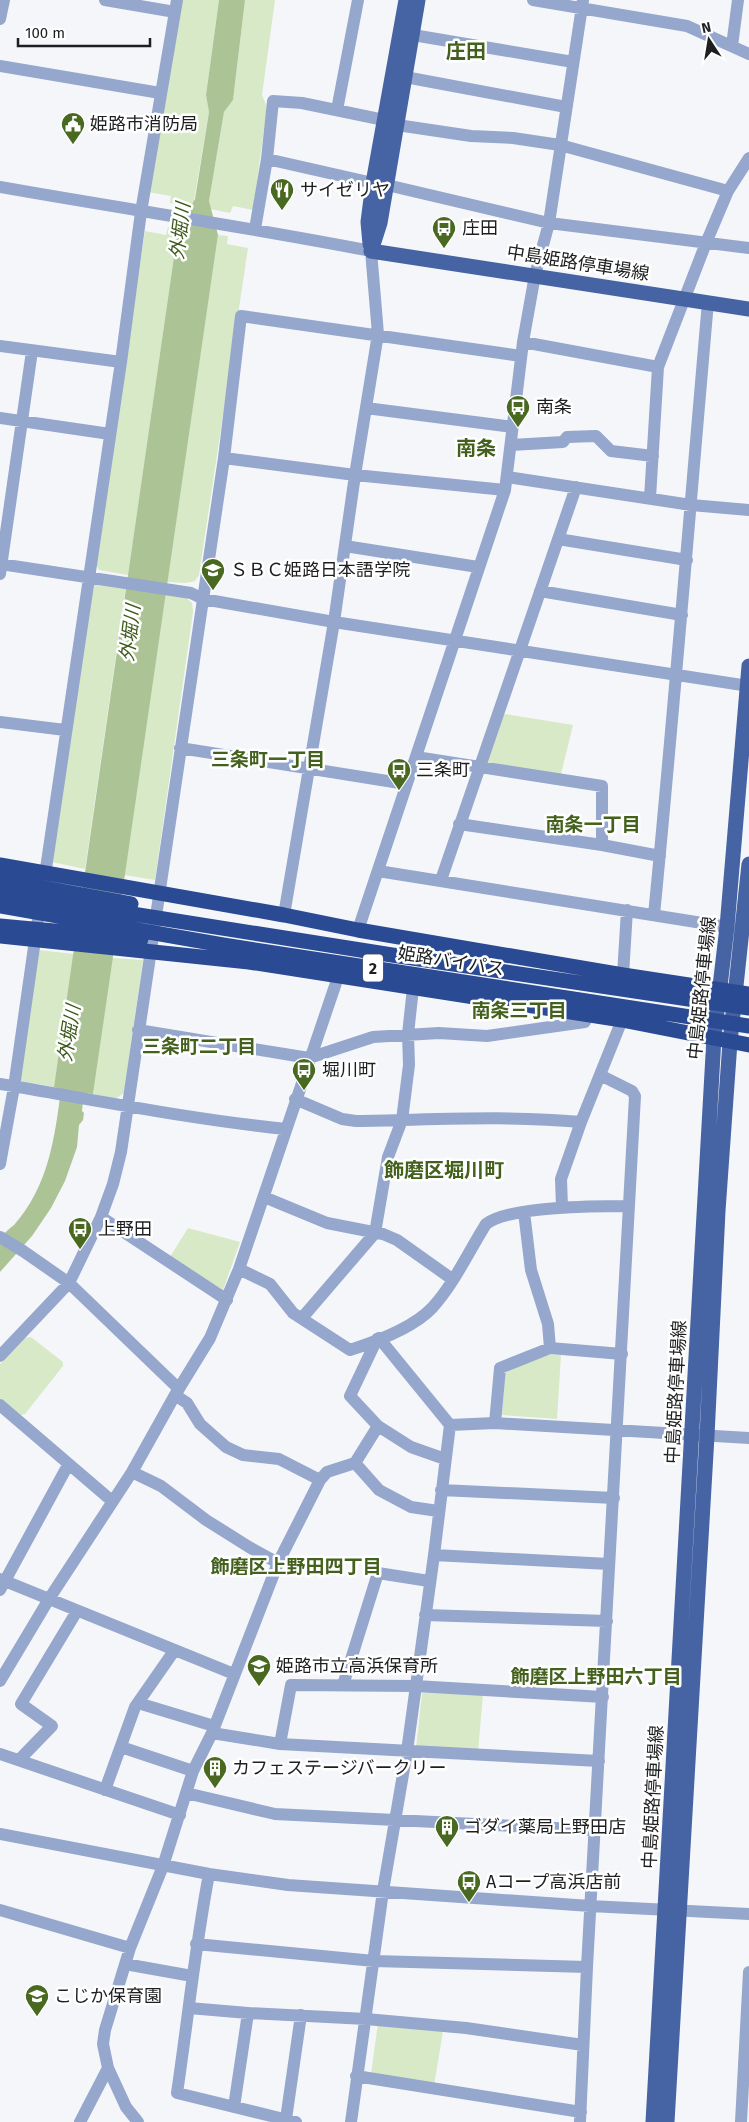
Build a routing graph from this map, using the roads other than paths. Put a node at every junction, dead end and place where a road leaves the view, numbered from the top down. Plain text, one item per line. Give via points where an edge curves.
1 (4, 0) edge
2 (105, 0) edge
3 (358, 0) edge
4 (406, 0) edge
5 (418, 0) edge
6 (533, 0) edge
7 (738, 0) edge
8 (583, 4) edge
9 (176, 6) edge
10 (0, 15) edge
11 (413, 35) junction
12 (732, 46) junction
13 (749, 54) edge
14 (573, 62) junction
15 (0, 66) edge
16 (405, 77) junction
17 (160, 93) junction
18 (566, 107) junction
19 (337, 110) junction
20 (391, 122) junction
21 (560, 145) junction
22 (267, 159) junction
23 (748, 162) edge
24 (380, 184) junction
25 (0, 187) edge
26 (728, 192) junction
27 (141, 212) junction
28 (549, 222) junction
29 (255, 229) junction
30 (706, 243) junction
31 (749, 248) edge
32 (371, 250) junction
33 (535, 275) junction
34 (685, 298) junction
35 (708, 302) junction
36 (749, 309) edge
37 (378, 334) junction
38 (523, 342) junction
39 (0, 346) edge
40 (32, 351) junction
41 (521, 356) junction
42 (121, 362) junction
43 (658, 367) junction
44 (366, 408) junction
45 (0, 418) edge
46 (21, 422) junction
47 (513, 426) junction
48 (110, 434) junction
49 (511, 445) junction
50 (653, 456) junction
51 (224, 458) junction
52 (355, 475) junction
53 (507, 477) junction
54 (576, 486) junction
55 (505, 490) junction
56 (650, 498) junction
57 (691, 505) junction
58 (749, 510) edge
59 (558, 539) junction
60 (345, 546) junction
61 (687, 560) junction
62 (478, 567) junction
63 (0, 568) edge
64 (88, 578) junction
65 (540, 591) junction
66 (203, 599) junction
67 (682, 614) junction
68 (334, 622) junction
69 (454, 640) junction
70 (519, 651) junction
71 (749, 666) edge
72 (677, 675) junction
73 (748, 686) edge
74 (0, 722) edge
75 (66, 730) junction
76 (180, 748) junction
77 (416, 757) junction
78 (478, 767) junction
79 (310, 768) junction
80 (406, 784) junction
81 (459, 824) junction
82 (602, 845) junction
83 (660, 856) junction
84 (749, 864) edge
85 (0, 866) edge
86 (378, 871) junction
87 (46, 874) junction
88 (0, 880) edge
89 (441, 880) junction
90 (0, 893) edge
91 (159, 893) junction
92 (0, 906) edge
93 (627, 910) junction
94 (284, 915) junction
95 (654, 915) junction
96 (747, 918) edge
97 (166, 920) junction
98 (0, 926) edge
99 (727, 927) junction
100 (358, 930) junction
101 (0, 936) edge
102 (40, 941) junction
103 (222, 945) junction
104 (142, 951) junction
105 (623, 975) junction
106 (338, 977) junction
107 (412, 988) junction
108 (718, 989) junction
109 (745, 992) edge
110 (749, 1008) edge
111 (588, 1015) junction
112 (622, 1020) junction
113 (748, 1026) edge
114 (138, 1030) junction
115 (408, 1034) junction
116 (714, 1037) junction
117 (730, 1042) junction
118 (749, 1046) edge
119 (309, 1058) junction
120 (600, 1075) junction
121 (0, 1084) edge
122 (14, 1086) junction
123 (295, 1099) junction
124 (127, 1108) junction
125 (402, 1120) junction
126 (581, 1122) junction
127 (286, 1129) junction
128 (0, 1160) edge
129 (264, 1198) junction
130 (629, 1206) junction
131 (562, 1208) junction
132 (524, 1212) junction
133 (101, 1217) junction
134 (375, 1232) junction
135 (0, 1237) edge
136 (239, 1269) junction
137 (452, 1279) junction
138 (69, 1284) junction
139 (227, 1300) junction
140 (302, 1318) junction
141 (378, 1339) junction
142 (550, 1348) junction
143 (622, 1354) junction
144 (0, 1356) edge
145 (177, 1392) junction
146 (0, 1405) edge
147 (495, 1423) junction
148 (450, 1425) junction
149 (378, 1426) junction
150 (618, 1431) junction
151 (700, 1436) junction
152 (749, 1438) edge
153 (445, 1459) junction
154 (355, 1463) junction
155 (68, 1465) junction
156 (132, 1472) junction
157 (320, 1480) junction
158 (441, 1490) junction
159 (614, 1498) junction
160 (112, 1501) junction
161 (438, 1511) junction
162 (434, 1555) junction
163 (278, 1563) junction
164 (610, 1564) junction
165 (430, 1580) junction
166 (2, 1583) edge
167 (49, 1599) junction
168 (77, 1611) junction
169 (425, 1615) junction
170 (607, 1621) junction
171 (174, 1651) junction
172 (234, 1674) junction
173 (0, 1681) edge
174 (343, 1685) junction
175 (415, 1686) junction
176 (603, 1697) junction
177 (138, 1703) junction
178 (213, 1729) junction
179 (280, 1744) junction
180 (120, 1747) junction
181 (407, 1751) junction
182 (0, 1754) edge
183 (19, 1760) junction
184 (599, 1761) junction
185 (193, 1771) junction
186 (105, 1790) junction
187 (186, 1794) junction
188 (180, 1815) junction
189 (396, 1820) junction
190 (595, 1830) junction
191 (0, 1834) edge
192 (163, 1866) junction
193 (209, 1874) junction
194 (382, 1891) junction
195 (590, 1906) junction
196 (672, 1909) junction
197 (0, 1910) edge
198 (749, 1914) edge
199 (196, 1944) junction
200 (130, 1948) junction
201 (374, 1961) junction
202 (125, 1964) junction
203 (587, 1967) junction
204 (749, 1972) edge
205 (192, 1976) junction
206 (749, 1982) edge
207 (189, 2008) junction
208 (248, 2013) junction
209 (301, 2015) junction
210 (366, 2019) junction
211 (583, 2045) junction
212 (747, 2052) edge
213 (108, 2068) junction
214 (356, 2076) junction
215 (234, 2107) junction
216 (580, 2117) edge
217 (743, 2119) edge
218 (291, 2121) edge
219 (80, 2122) edge
220 (138, 2122) edge
221 (351, 2122) edge
222 (654, 2122) edge
223 (667, 2122) edge

1 - 10 street
2 - 9 street
3 - 19 street
4 - 20 main road
5 - 11 main road
6 - 8 street
7 - 12 street
8 - 12 street via 687,26
8 - 14 street
9 - 17 street
11 - 14 street
11 - 16 main road
12 - 13 street
14 - 18 street
15 - 17 street
16 - 18 street
16 - 20 main road
17 - 27 street
18 - 21 street
19 - 20 street
19 - 22 street via 273,101
20 - 21 street via 471,136
20 - 24 main road
21 - 26 street
21 - 28 street
22 - 24 street
22 - 29 street
23 - 26 street
24 - 28 street
24 - 32 main road via 368,222
25 - 27 street
26 - 30 street
27 - 29 street
27 - 42 street
28 - 30 street
28 - 33 street
29 - 32 street
30 - 31 street
30 - 34 street
32 - 33 main road, 中島姫路停車場線
32 - 37 street
33 - 34 main road, 中島姫路停車場線
33 - 38 street
34 - 35 main road, 中島姫路停車場線
34 - 43 street
35 - 36 main road, 中島姫路停車場線
35 - 57 street
37 - 41 street
37 - 44 street
37 - 51 street via 242,316
38 - 41 street
38 - 43 street
39 - 40 street
40 - 42 street
40 - 46 street
41 - 47 street
42 - 48 street
43 - 50 street
44 - 47 street
44 - 52 street
45 - 46 street
46 - 48 street
46 - 63 street
47 - 49 street
48 - 64 street
49 - 50 street via 596,436 611,451
49 - 53 street
50 - 56 street
51 - 52 street
51 - 66 street
52 - 55 street
52 - 60 street
53 - 54 street
53 - 55 street
54 - 56 street
54 - 59 street
55 - 62 street
56 - 57 street
57 - 58 street
57 - 61 street
59 - 61 street
59 - 65 street
60 - 62 street
60 - 68 street
61 - 67 street
62 - 69 street
63 - 64 street
64 - 66 street via 191,593
64 - 75 street
65 - 67 street
65 - 70 street
66 - 68 street
66 - 76 street
67 - 72 street
68 - 69 street
68 - 79 street
69 - 70 street
69 - 77 street
70 - 72 street
70 - 78 street
71 - 73 main road, 中島姫路停車場線
72 - 73 street
72 - 83 street
73 - 99 main road, 中島姫路停車場線
74 - 75 street
75 - 87 street
76 - 79 street
76 - 91 street
77 - 78 street
77 - 80 street
78 - 81 street
78 - 82 street via 602,786
79 - 80 street
79 - 94 street
80 - 86 street
81 - 82 street
81 - 89 street
82 - 83 street
83 - 95 street
84 - 96 main road, 中島姫路停車場線
85 - 87 highway
86 - 89 street
86 - 100 street
87 - 91 highway
87 - 102 street
88 - 97 highway via 143,907
89 - 93 street
90 - 97 highway, 姫路バイパス / 2
91 - 94 highway
91 - 104 street
92 - 103 highway, 姫路バイパス / 2
93 - 95 street
93 - 105 street
94 - 100 highway
95 - 99 street
96 - 109 main road, 中島姫路停車場線
97 - 110 highway, 姫路バイパス / 2
98 - 103 highway
99 - 108 main road, 中島姫路停車場線
100 - 105 highway
101 - 102 highway
102 - 104 highway
102 - 122 street
103 - 113 highway, 姫路バイパス / 2
104 - 106 highway via 249,962
104 - 114 street
105 - 108 highway
106 - 107 highway
106 - 119 street
107 - 111 highway
107 - 115 street
108 - 109 highway
108 - 116 main road, 中島姫路停車場線
109 - 117 main road, 中島姫路停車場線
111 - 112 highway
111 - 115 street via 585,1022 487,1036
112 - 116 highway
112 - 120 street
114 - 119 street
114 - 124 street
115 - 119 street via 373,1037
115 - 125 street via 409,1065
116 - 117 highway
116 - 151 main road, 中島姫路停車場線
117 - 118 highway
117 - 151 main road, 中島姫路停車場線
119 - 123 street
120 - 126 street
120 - 130 street via 632,1091 635,1096
121 - 122 street
122 - 124 street
122 - 128 street
123 - 125 street via 342,1119
123 - 127 street
124 - 127 street
124 - 133 street via 119,1160
125 - 126 street via 545,1118
125 - 134 street via 388,1157
126 - 131 street via 561,1179
127 - 129 street
129 - 134 street via 326,1223
129 - 136 street
130 - 131 street
130 - 143 street
131 - 132 street
132 - 137 street via 492,1219 486,1224
132 - 142 street via 531,1270 548,1324
133 - 138 street
133 - 139 street
134 - 137 street via 397,1240
134 - 140 street
135 - 138 street
136 - 139 street
136 - 140 street via 270,1284 293,1313
137 - 141 street via 432,1308 419,1319
138 - 144 street
138 - 145 street
139 - 145 street via 210,1338
140 - 141 street via 350,1350
141 - 148 street
141 - 149 street via 350,1396
142 - 143 street
142 - 147 street via 500,1368
143 - 150 street
145 - 156 street
145 - 157 street via 200,1424 226,1447 243,1455 279,1459
146 - 155 street
147 - 148 street
147 - 150 street
148 - 153 street
149 - 153 street via 411,1446
149 - 154 street
150 - 151 street
150 - 159 street
151 - 152 street
151 - 196 main road, 中島姫路停車場線
153 - 158 street
154 - 157 street via 327,1472
154 - 161 street via 379,1490 412,1507
155 - 160 street
155 - 166 street
156 - 160 street
156 - 163 street via 161,1486 206,1520
157 - 163 street
158 - 159 street
158 - 161 street
159 - 164 street
160 - 167 street
161 - 162 street
162 - 164 street
162 - 165 street
163 - 172 street
164 - 170 street
165 - 169 street
165 - 174 street via 378,1573
166 - 167 street
167 - 168 street
167 - 173 street
168 - 171 street
168 - 183 street via 22,1704 52,1726
169 - 170 street
169 - 175 street
170 - 176 street
171 - 172 street
171 - 177 street
172 - 178 street
174 - 175 street
174 - 179 street via 291,1685
175 - 176 street
175 - 181 street
176 - 184 street
177 - 178 street
177 - 180 street
178 - 179 street
178 - 185 street
179 - 181 street
180 - 185 street
180 - 186 street
181 - 184 street
181 - 189 street
182 - 183 street
183 - 186 street
184 - 190 street
185 - 187 street
186 - 188 street
187 - 188 street
187 - 189 street via 275,1814
188 - 192 street
189 - 190 street
189 - 194 street
190 - 195 street
191 - 192 street
192 - 193 street
192 - 200 street
193 - 194 street via 288,1886
193 - 199 street
194 - 195 street
194 - 201 street
195 - 196 street
195 - 203 street
196 - 198 street
196 - 222 main road, 中島姫路停車場線
196 - 223 main road, 中島姫路停車場線
197 - 200 street
199 - 201 street
199 - 205 street
200 - 202 street
201 - 203 street
201 - 210 street
202 - 205 street
202 - 213 street via 105,2030 103,2044
203 - 211 street
204 - 206 street
205 - 207 street
206 - 212 street
207 - 208 street
207 - 215 street via 177,2093
208 - 209 street
208 - 215 street
209 - 210 street
209 - 218 street
210 - 211 street via 466,2028
210 - 214 street
211 - 216 street
212 - 217 street
213 - 219 street
213 - 220 street via 126,2107
214 - 216 street
214 - 221 street
215 - 218 street

